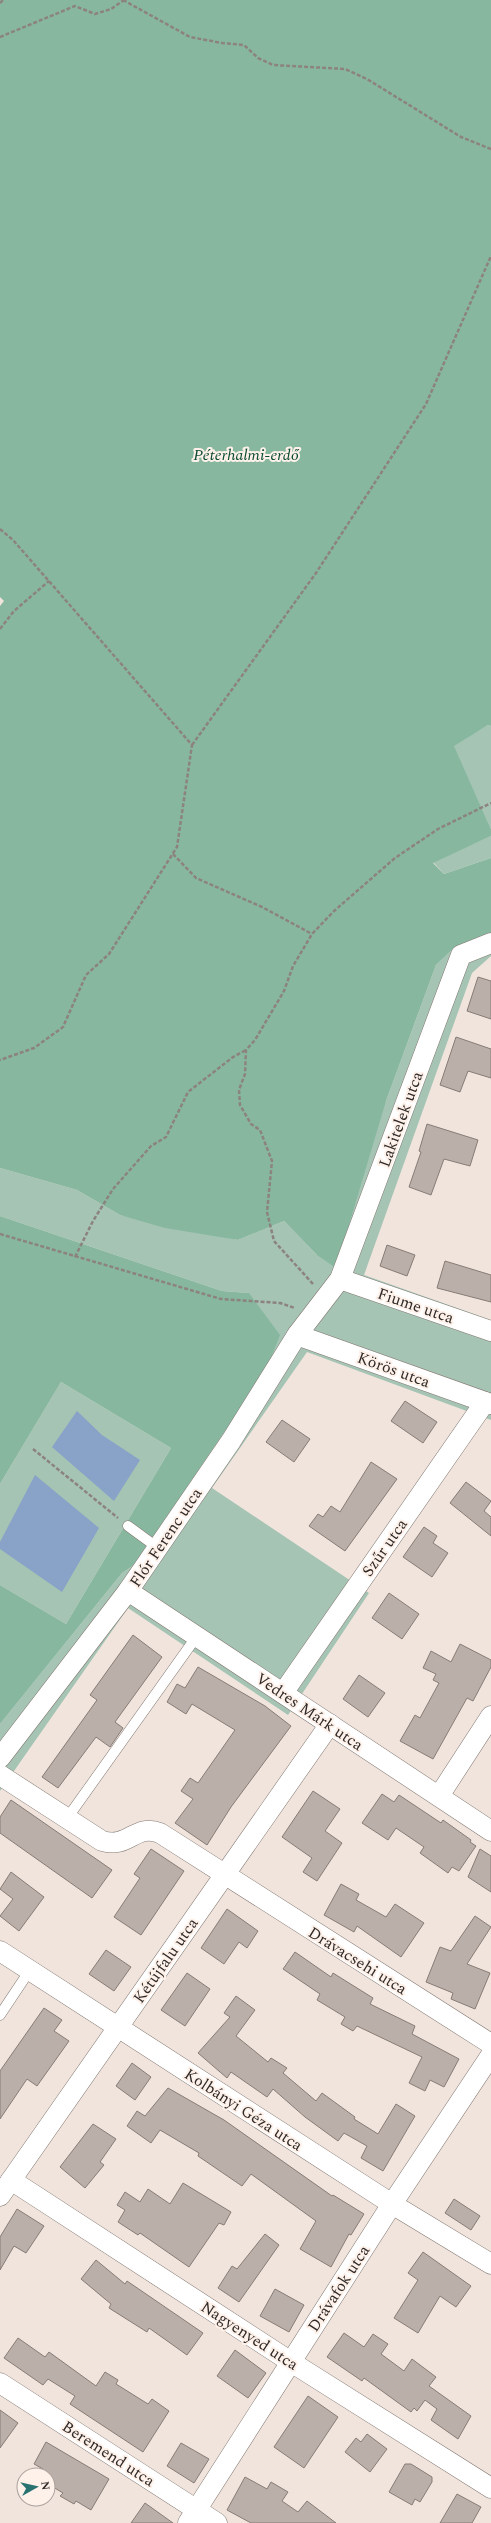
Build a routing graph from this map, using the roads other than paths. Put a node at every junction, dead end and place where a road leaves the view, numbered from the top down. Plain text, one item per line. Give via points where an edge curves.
1 (491, 943) edge
2 (340, 1279) junction
3 (321, 1302) joint
4 (491, 1331) edge
5 (297, 1335) junction
6 (488, 1403) edge
7 (128, 1526) road end
8 (158, 1548) junction
9 (128, 1591) junction
10 (197, 1636) junction
11 (283, 1693) junction
12 (491, 1716) edge
13 (330, 1724) junction
14 (0, 1758) edge
15 (0, 1775) edge
16 (438, 1796) junction
17 (68, 1817) junction
18 (491, 1831) edge
19 (224, 1876) junction
20 (0, 1951) edge
21 (30, 1970) junction
22 (0, 2015) edge
23 (118, 2028) junction
24 (491, 2044) edge
25 (491, 2055) edge
26 (6, 2188) edge
27 (392, 2204) junction
28 (491, 2264) edge
29 (291, 2362) junction
30 (0, 2383) edge
31 (491, 2488) edge
32 (192, 2516) edge
33 (217, 2523) edge

1 - 2 street, Lakitelek utca via 461,955
2 - 3 street, Lakitelek utca
2 - 4 street, Fiume utca
3 - 5 street, Flór Ferenc utca
5 - 6 street, Körös utca
5 - 8 street, Flór Ferenc utca via 231,1441
6 - 11 street, Szűr utca
7 - 8 lane
8 - 9 street, Flór Ferenc utca
9 - 10 street, Vedres Márk utca
9 - 14 street, Flór Ferenc utca
10 - 11 street, Vedres Márk utca
10 - 17 lane
11 - 13 street, Vedres Márk utca
12 - 16 street
13 - 16 street, Vedres Márk utca
13 - 19 street, Kétújfalu utca
15 - 17 street
16 - 18 street, Vedres Márk utca
17 - 19 street, Drávacsehi utca via 102,1841 111,1844 120,1843 140,1832 154,1831
19 - 23 street, Kétújfalu utca
19 - 24 street, Drávacsehi utca
20 - 21 street, Kolbányi Géza utca
21 - 22 lane
21 - 23 street, Kolbányi Géza utca
23 - 26 street, Kétújfalu utca
23 - 27 street, Kolbányi Géza utca
25 - 27 street, Drávafok utca
26 - 29 street, Nagyenyed utca
27 - 28 street, Kolbányi Géza utca
27 - 29 street, Drávafok utca
29 - 31 street, Nagyenyed utca
29 - 32 street, Drávafok utca
30 - 32 street, Beremend utca
32 - 33 street, Beremend utca

